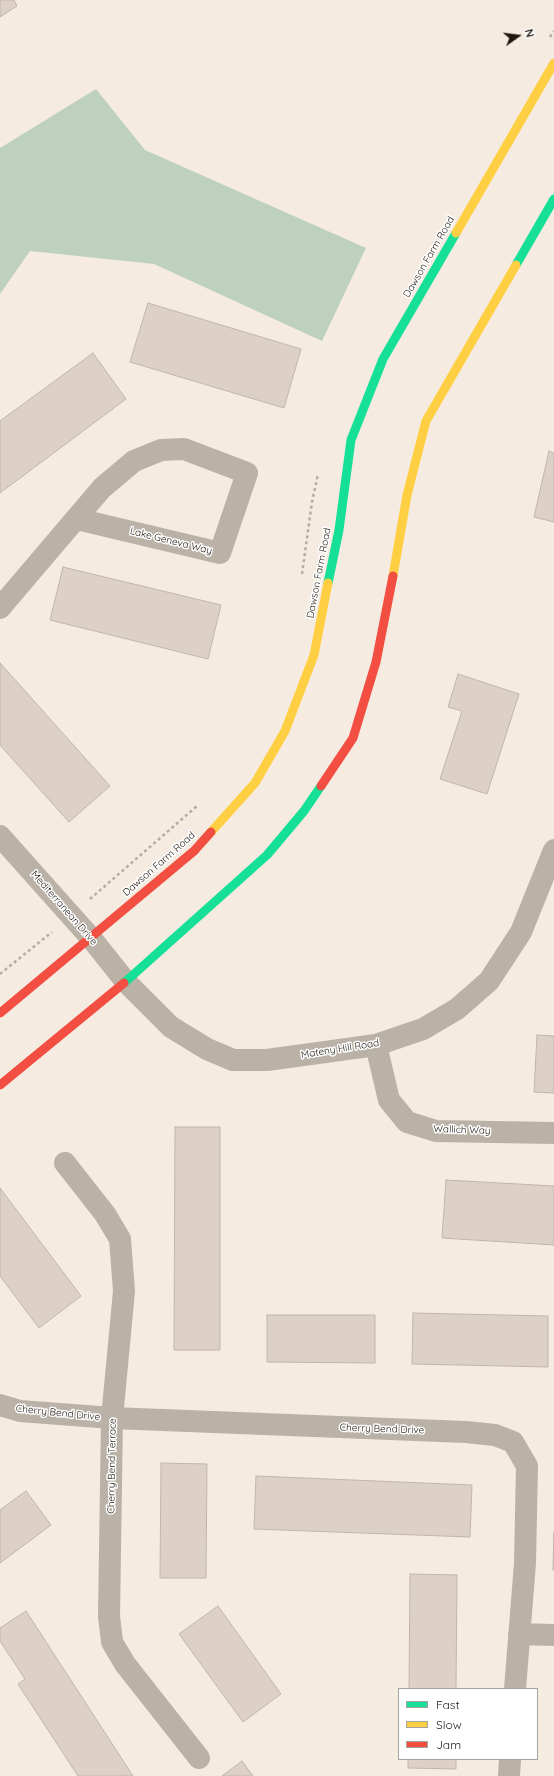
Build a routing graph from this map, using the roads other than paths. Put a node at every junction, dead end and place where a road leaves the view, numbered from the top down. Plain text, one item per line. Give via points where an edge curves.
1 (554, 63) edge
2 (554, 199) edge
3 (77, 518) junction
4 (0, 608) edge
5 (0, 836) edge
6 (554, 853) edge
7 (91, 938) junction
8 (126, 982) junction
9 (0, 1013) edge
10 (376, 1045) junction
11 (0, 1085) edge
12 (554, 1133) edge
13 (64, 1163) dead end
14 (0, 1405) edge
15 (112, 1418) junction
16 (519, 1634) junction
17 (554, 1635) edge
18 (515, 1688) edge
19 (199, 1758) dead end
20 (510, 1760) edge
21 (509, 1776) edge

1 - 7 street, Dawson Farm Road via 383,359 351,440 339,530 314,655 284,731 255,783 194,851
2 - 8 street via 426,421 407,495 376,662 352,738 304,811 267,855
3 - 3 street, Lake Geneva Way via 220,553 247,473 184,449 161,450 134,461 102,488
3 - 4 street, Lake Geneva Way
5 - 7 street, Mediterranean Drive
6 - 10 street, Mateny Hill Road via 521,932 489,981 457,1009 423,1029
7 - 8 street, Mediterranean Drive
7 - 9 street, Dawson Farm Road
8 - 10 street, Mateny Hill Road via 171,1027 207,1049 233,1060 268,1060
8 - 11 street
10 - 12 street, Wallich Way via 389,1100 407,1122 436,1131
13 - 15 street, Cherry Bend Terrace via 105,1214 120,1239 124,1290
14 - 15 street, Cherry Bend Drive via 20,1411
15 - 16 street, Cherry Bend Drive via 466,1432 495,1435 512,1442 527,1466 525,1563
15 - 19 street, Cherry Bend Terrace via 109,1616 112,1642 125,1664
16 - 17 street
16 - 18 street, Cherry Bend Drive
20 - 21 street

